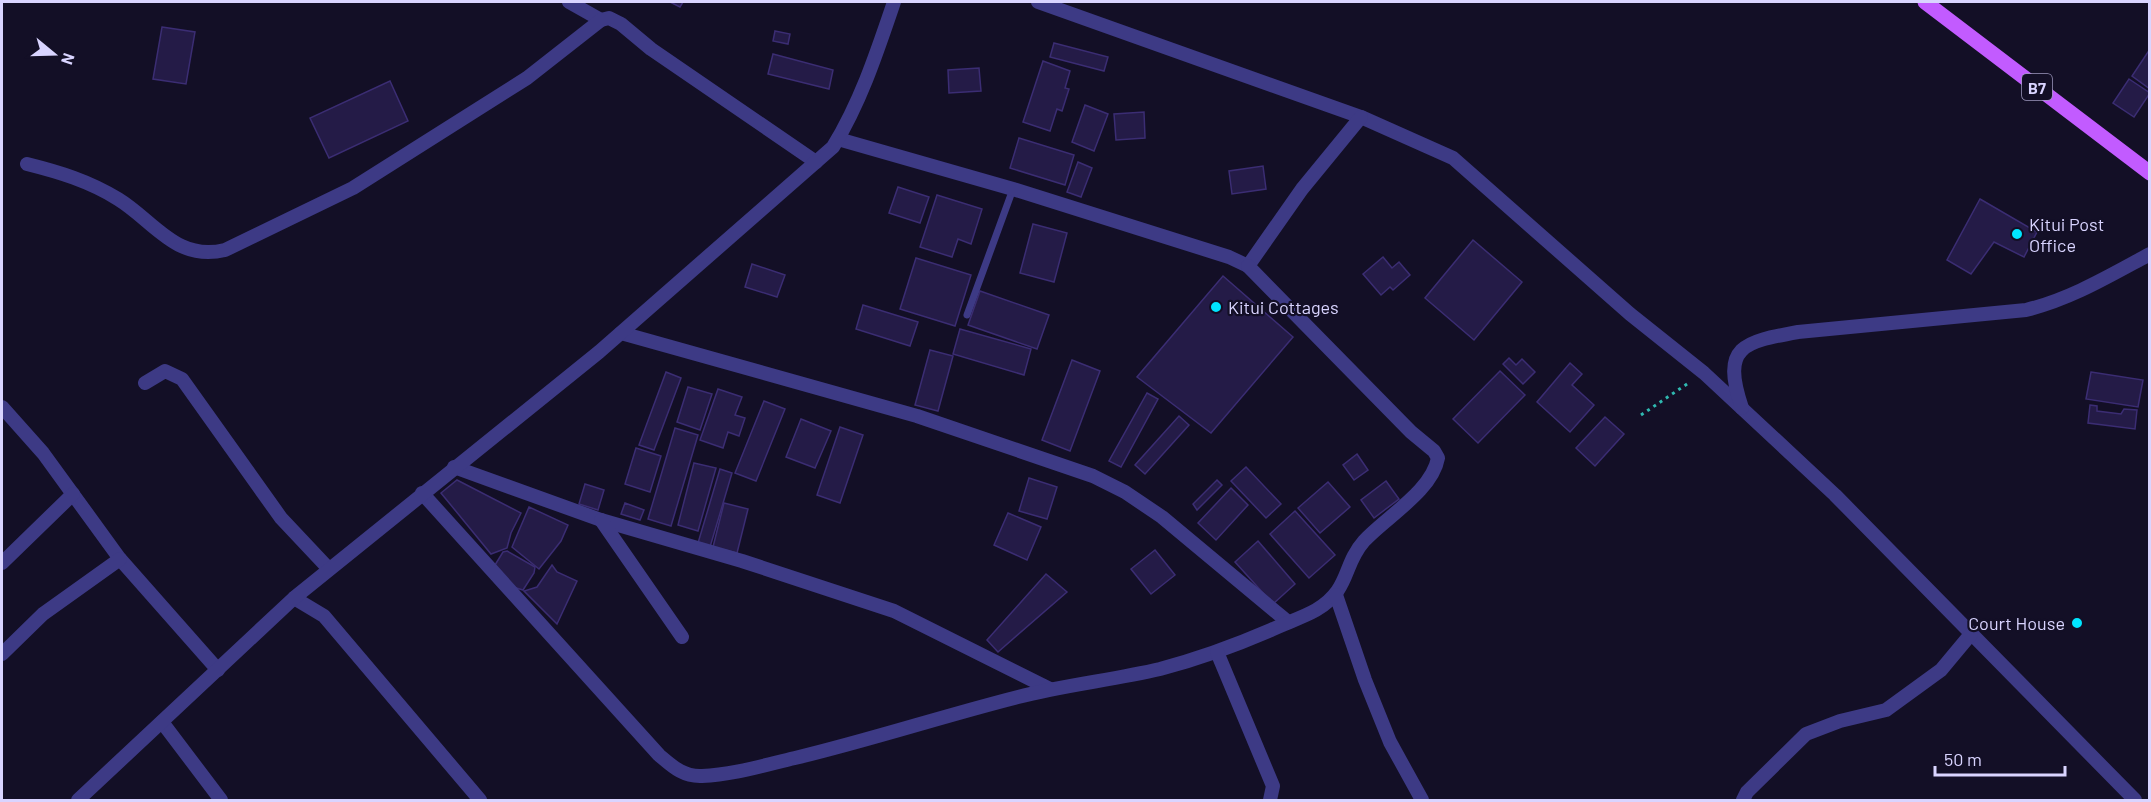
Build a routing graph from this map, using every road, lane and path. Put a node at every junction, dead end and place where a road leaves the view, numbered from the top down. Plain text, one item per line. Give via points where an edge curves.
1 (569, 2) edge
2 (894, 2) edge
3 (1038, 2) edge
4 (1925, 2) edge
5 (601, 21) junction
6 (1361, 117) junction
7 (838, 139) junction
8 (816, 162) junction
9 (27, 164) dead end
10 (2150, 173) edge
11 (1012, 189) junction
12 (2150, 254) edge
13 (1248, 266) junction
14 (967, 315) dead end
15 (621, 333) junction
16 (1704, 373) junction
17 (145, 383) dead end
18 (2, 407) edge
19 (1744, 412) junction
20 (1641, 415) dead end
21 (454, 467) junction
22 (422, 493) junction
23 (73, 494) junction
24 (601, 520) junction
25 (120, 559) junction
26 (2, 563) edge
27 (329, 569) junction
28 (1336, 595) junction
29 (294, 598) junction
30 (1288, 622) junction
31 (1971, 634) junction
32 (682, 637) dead end
33 (1217, 652) junction
34 (2, 654) edge
35 (218, 670) junction
36 (1050, 689) junction
37 (162, 722) junction
38 (78, 801) edge
39 (221, 801) edge
40 (480, 801) edge
41 (1270, 801) edge
42 (1422, 801) edge
43 (1743, 801) edge
44 (2135, 801) edge

1 - 5 street
2 - 7 street via 854,112
3 - 6 street
4 - 10 main road, B7
5 - 8 street via 609,18 621,24 651,49
5 - 9 street via 527,78 353,188 225,250 208,254 193,251 167,239 118,199 72,176
6 - 13 street via 1302,189
6 - 16 street via 1453,158 1630,314
7 - 8 street
7 - 11 street
8 - 15 street
11 - 13 street
11 - 14 lane
12 - 19 street via 2087,288 2026,310 1798,332 1746,345 1736,358 1733,374
13 - 28 street via 1438,458 1427,482 1364,541
15 - 21 street
15 - 30 street via 917,416 1093,476 1162,517
16 - 19 street
16 - 20 path
17 - 27 street via 165,371 182,379 281,518
18 - 23 street
19 - 31 street via 1835,495
21 - 22 street
21 - 24 street
22 - 27 street
22 - 36 street via 659,755 680,773 700,776 759,767
23 - 25 street
23 - 26 street
24 - 32 street
24 - 36 street via 894,611
25 - 34 street via 43,614
25 - 35 street
27 - 29 street
28 - 30 street via 1316,610
28 - 42 street via 1390,742
29 - 35 street
29 - 40 street via 324,615
30 - 33 street
31 - 43 street via 1941,670 1886,710 1806,734 1747,792
31 - 44 street
33 - 36 street via 1158,669
33 - 41 street via 1273,786
35 - 37 street
37 - 38 street
37 - 39 street

